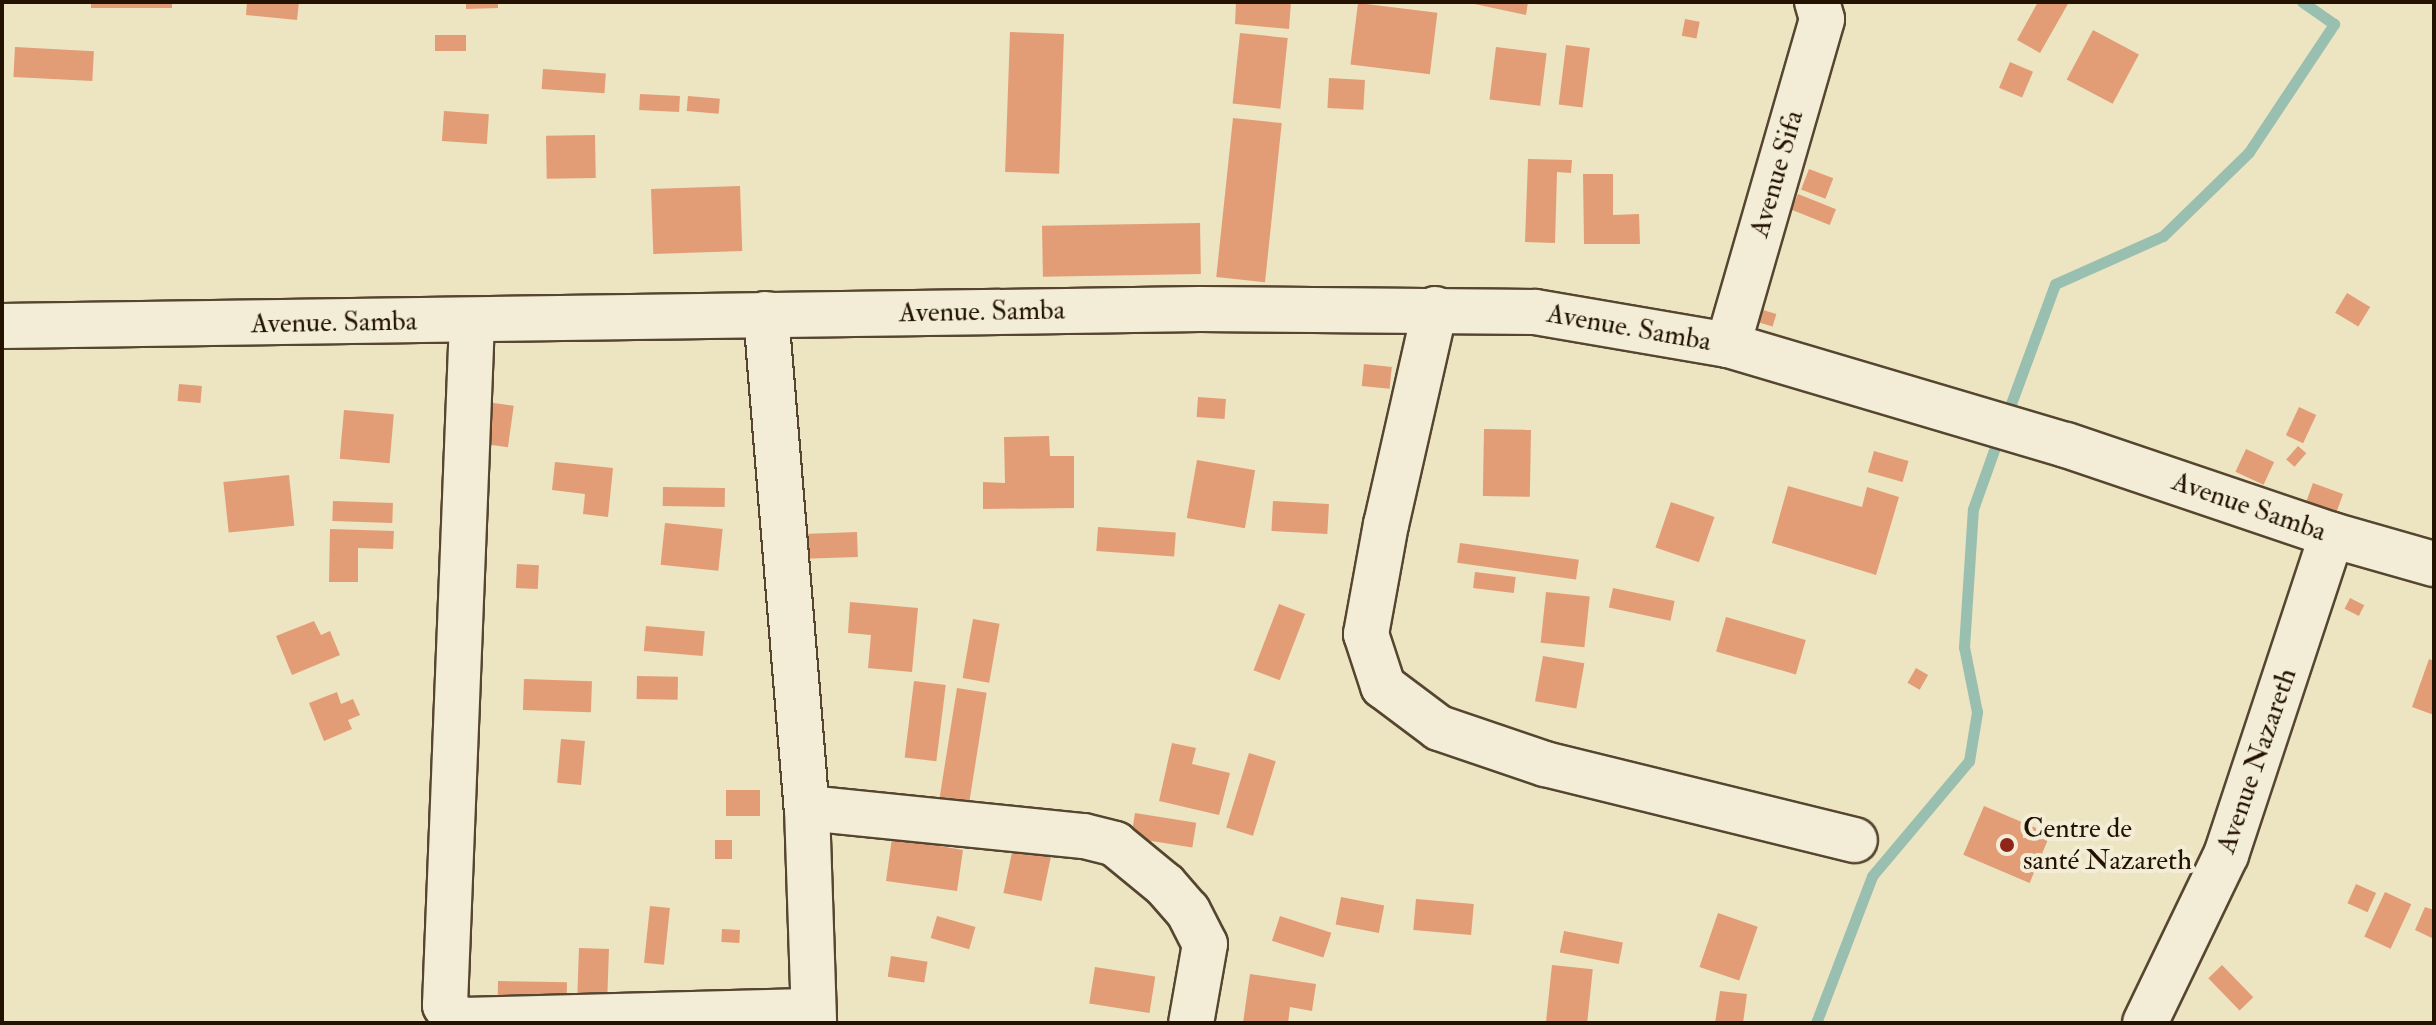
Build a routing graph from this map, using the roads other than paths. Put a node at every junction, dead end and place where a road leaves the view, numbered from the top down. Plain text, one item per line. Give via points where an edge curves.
1 (1817, 2) edge
2 (1435, 309) junction
3 (766, 314) junction
4 (472, 321) junction
5 (2, 326) edge
6 (1728, 345) junction
7 (2066, 445) joint
8 (2332, 535) junction
9 (2430, 560) edge
10 (807, 808) junction
11 (1855, 840) dead end
12 (813, 1017) edge
13 (1191, 1023) edge
14 (2145, 1023) edge

1 - 6 street, Avenue Sifa via 1822,19
2 - 3 street, Avenue. Samba
2 - 6 street, Avenue. Samba via 1535,312
2 - 11 street via 1366,634 1383,686 1439,728 1545,764
3 - 4 street, Avenue. Samba
3 - 10 street
4 - 5 street, Avenue. Samba
4 - 12 street via 445,1005 452,1016 467,1020
6 - 7 street, Avenue. Samba
7 - 8 street, Avenue Samba
8 - 9 street, Avenue Samba
8 - 14 street, Avenue Nazareth via 2226,855
10 - 12 street
10 - 13 street via 1084,836 1115,844 1165,885 1188,911 1205,944

